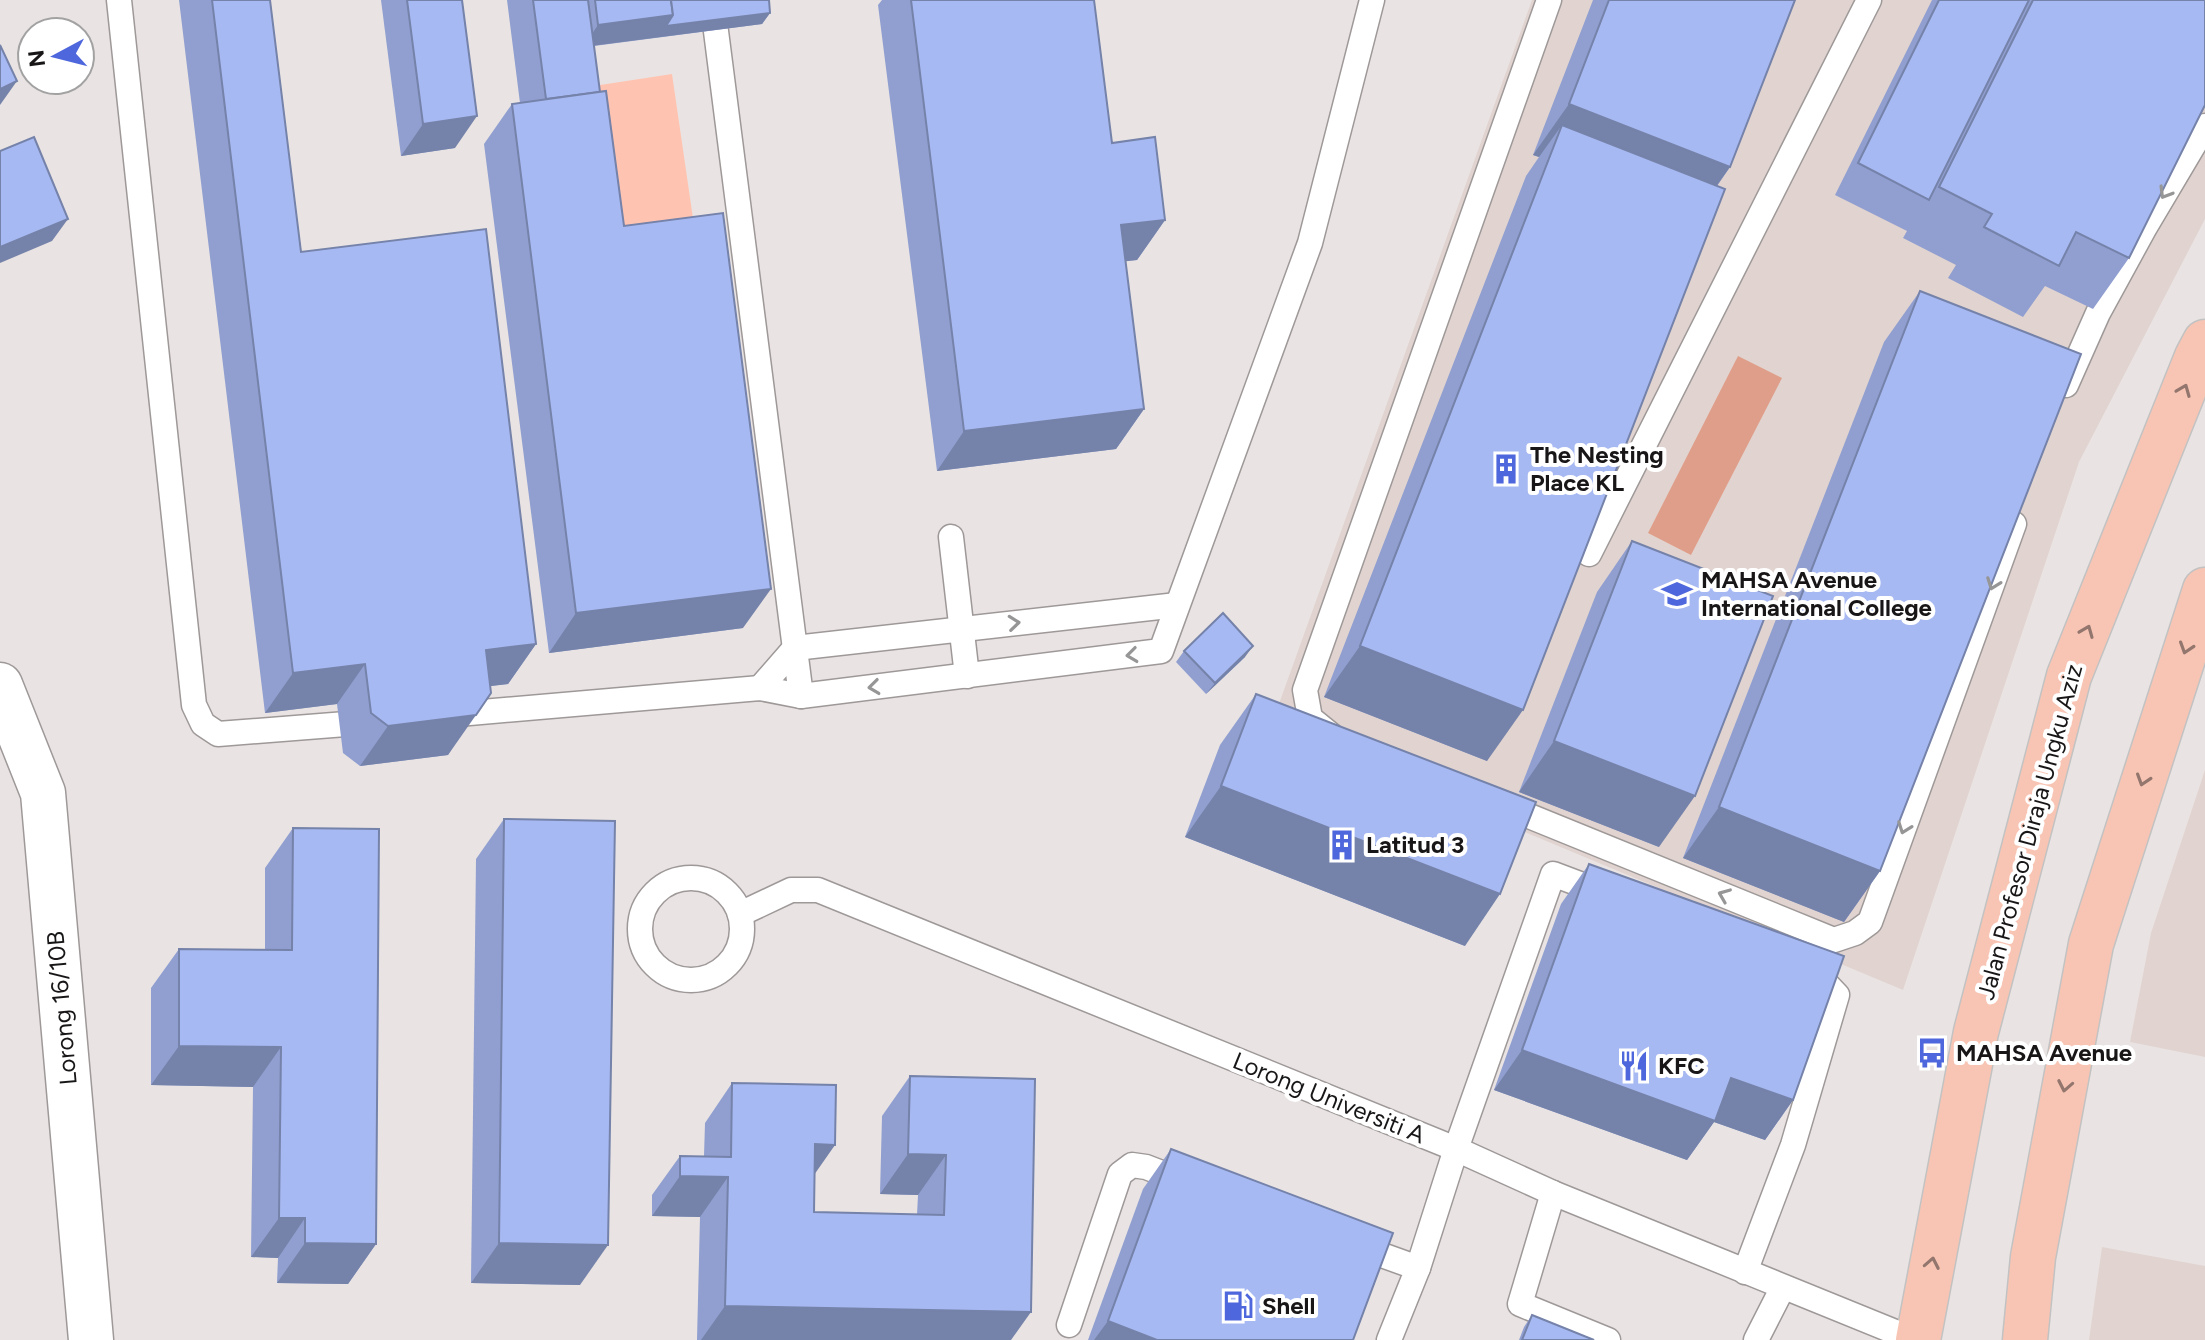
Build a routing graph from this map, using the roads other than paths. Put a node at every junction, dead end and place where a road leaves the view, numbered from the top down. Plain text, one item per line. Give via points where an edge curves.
1 (119, 0) edge
2 (712, 0) edge
3 (1372, 0) edge
4 (1549, 0) edge
5 (1869, 0) edge
6 (2205, 126) edge
7 (2205, 342) edge
8 (2056, 408) edge
9 (2024, 496) edge
10 (951, 537) dead end
11 (1589, 554) edge
12 (2205, 590) edge
13 (1177, 605) junction
14 (961, 629) junction
15 (795, 648) junction
16 (967, 676) junction
17 (0, 685) edge
18 (760, 688) junction
19 (801, 696) junction
20 (427, 717) edge
21 (395, 719) edge
22 (1345, 741) edge
23 (1478, 795) edge
24 (1626, 902) edge
25 (740, 914) junction
26 (1789, 964) edge
27 (1456, 1149) junction
28 (1203, 1188) edge
29 (1553, 1193) junction
30 (1332, 1236) edge
31 (1418, 1268) junction
32 (1745, 1272) junction
33 (1783, 1287) junction
34 (1069, 1325) dead end
35 (91, 1340) edge
36 (1389, 1340) edge
37 (1608, 1340) edge
38 (1756, 1340) edge
39 (1917, 1340) edge
40 (2025, 1340) edge

1 - 21 lane via 194,705 203,724 218,734
2 - 15 lane
3 - 13 lane via 1310,243
4 - 22 lane via 1305,690 1310,718
5 - 11 lane
6 -> 8 lane via 2098,313
39 -> 7 main road, Jalan Profesor Diraja Ungku Aziz via 1976,1032 2069,676
9 -> 23 lane via 1870,922 1855,933 1834,940
10 - 14 lane
12 -> 40 main road via 2091,944 2033,1257
14 -> 13 lane
13 -> 16 lane via 1161,651
14 - 15 lane
14 - 16 lane
15 - 18 lane
15 - 19 lane
16 -> 19 lane
17 - 35 street, Lorong 16/10B via 43,793
18 - 19 lane
18 - 20 lane
24 - 27 lane via 1553,874
25 - 25 lane via 742,934 735,953 705,978 685,980 667,974 642,943 640,923 646,904 659,888 676,880 715,883
25 - 27 lane, Lorong Universiti A via 791,890 818,890
26 - 32 lane via 1818,975 1837,995 1793,1145
27 - 29 lane, Lorong Universiti A
27 - 31 lane
28 - 34 lane via 1146,1167 1132,1165 1120,1174
29 - 32 lane, Lorong Universiti A
29 - 37 lane via 1520,1304
30 - 31 lane
31 - 36 lane
32 - 33 lane, Lorong Universiti A
33 - 38 lane
33 - 39 lane, Lorong Universiti A

